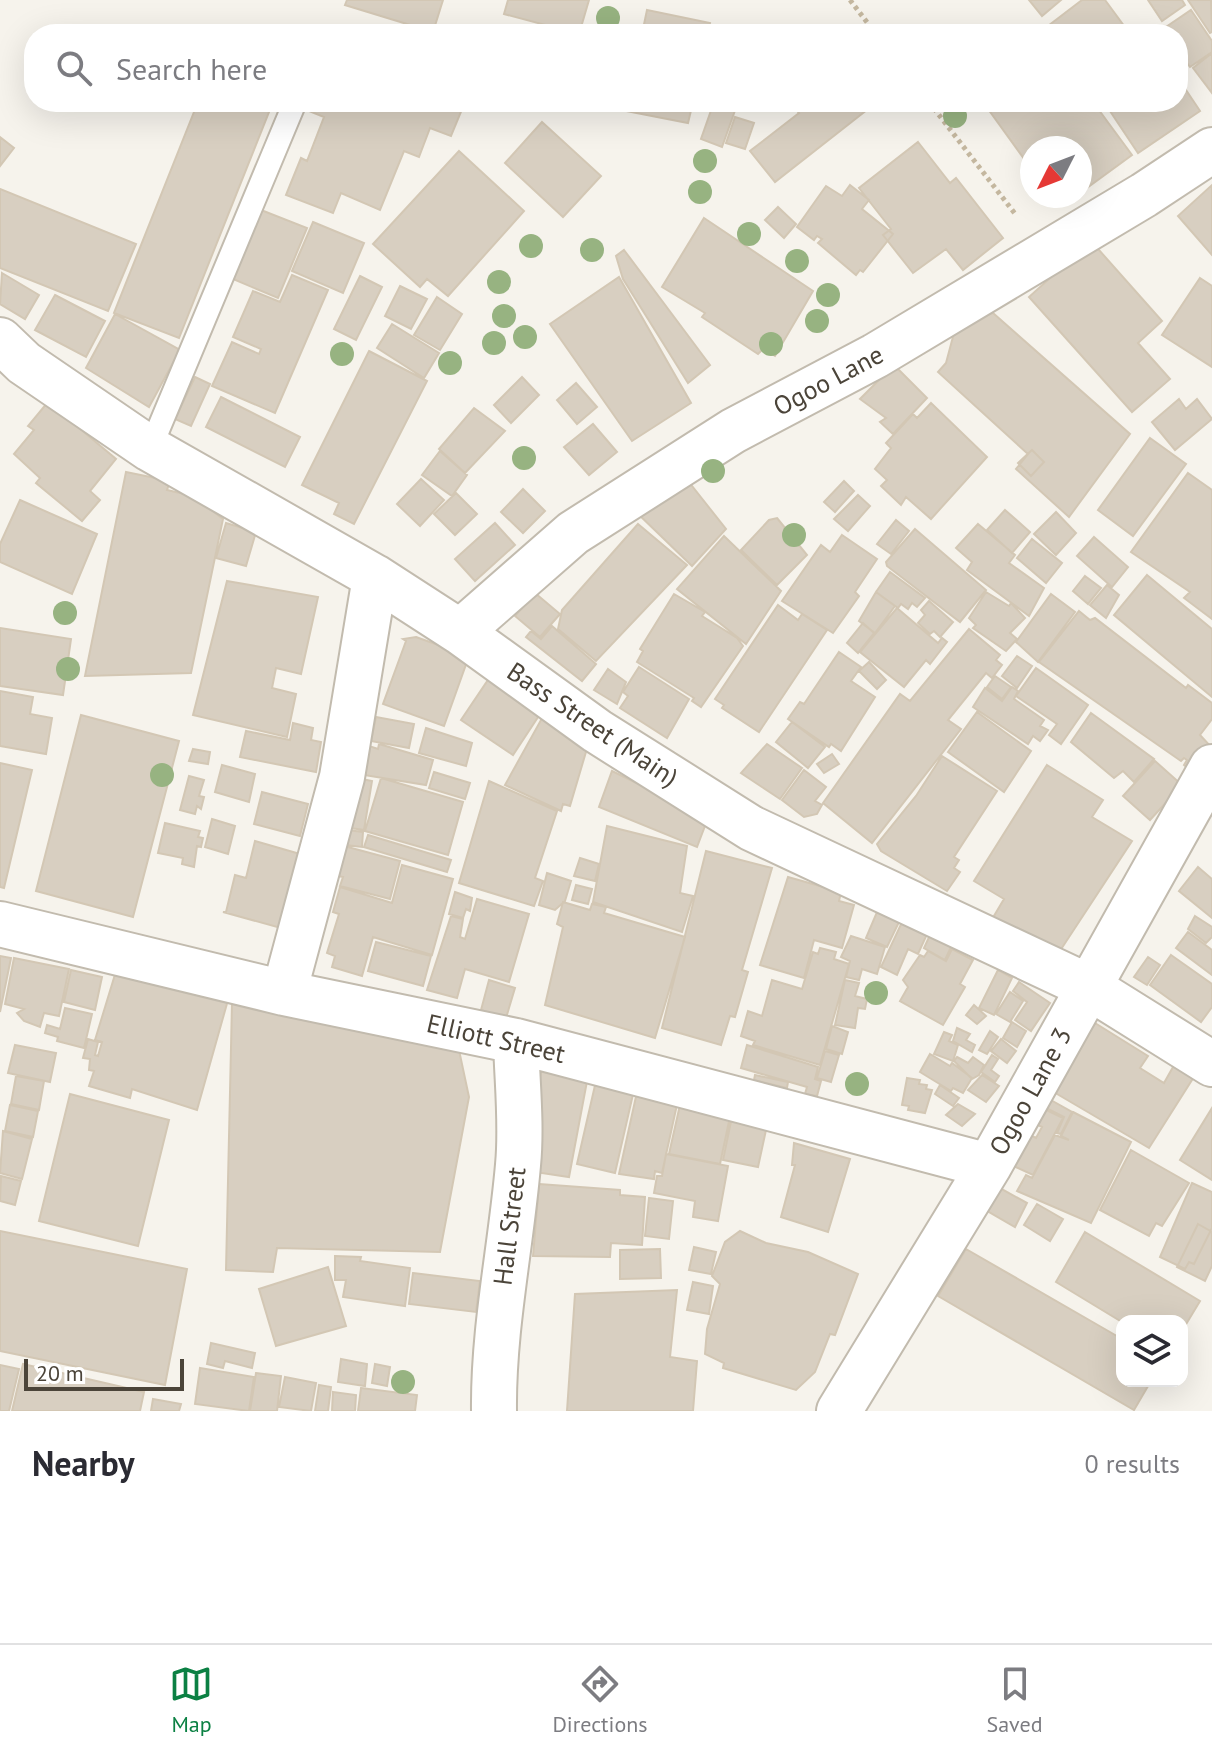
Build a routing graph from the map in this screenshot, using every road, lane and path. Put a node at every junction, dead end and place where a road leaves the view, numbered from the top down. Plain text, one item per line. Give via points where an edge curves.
1 (850, 0) edge
2 (868, 24) edge
3 (291, 112) edge
4 (937, 112) edge
5 (1212, 150) edge
6 (1046, 254) junction
7 (0, 340) edge
8 (150, 449) junction
9 (375, 577) junction
10 (460, 632) junction
11 (1212, 767) edge
12 (0, 924) edge
13 (1087, 986) junction
14 (284, 993) junction
15 (516, 1041) junction
16 (1212, 1064) edge
17 (989, 1166) junction
18 (494, 1411) edge
19 (839, 1411) edge

1 - 2 path
3 - 8 lane
4 - 6 path
5 - 6 street, Ogoo Lane
6 - 10 street, Ogoo Lane via 875,356 733,431 573,533
7 - 8 street, Bass Street (Main) via 24,363
8 - 9 street, Bass Street (Main)
9 - 10 street, Bass Street (Main)
9 - 14 street via 342,777
10 - 13 street, Bass Street (Main) via 597,731 751,828
11 - 13 street, Ogoo Lane 3
12 - 14 street, Elliott Street
13 - 16 street, Bass Street (Main)
13 - 17 street, Ogoo Lane 3
14 - 15 street, Elliott Street
15 - 17 street, Elliott Street
15 - 18 street, Hall Street via 518,1162 502,1280
17 - 19 street, Ogoo Lane 3

